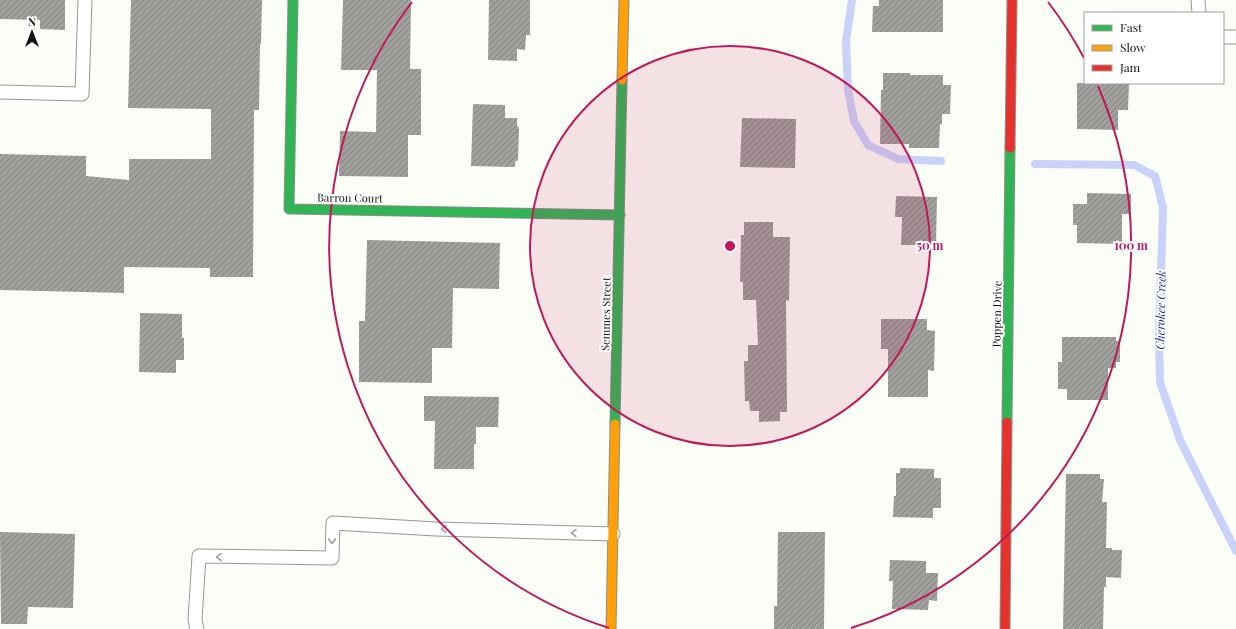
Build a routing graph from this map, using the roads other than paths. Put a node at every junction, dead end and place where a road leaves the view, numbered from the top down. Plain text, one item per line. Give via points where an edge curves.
1 (85, 0) edge
2 (293, 0) edge
3 (624, 0) edge
4 (1012, 0) edge
5 (1198, 0) edge
6 (1199, 12) edge
7 (1224, 37) edge
8 (1236, 37) edge
9 (0, 92) edge
10 (620, 215) junction
11 (613, 534) junction
12 (196, 629) edge
13 (611, 629) edge
14 (1005, 629) edge

1 - 9 lane via 82,94
2 - 10 street, Barron Court via 289,209
3 - 10 street, Semmes Street
4 - 14 street, Poppen Drive
5 - 6 lane
7 - 8 lane
10 - 11 street, Semmes Street
11 -> 12 lane via 333,523 332,558 199,556
11 - 13 street, Semmes Street

